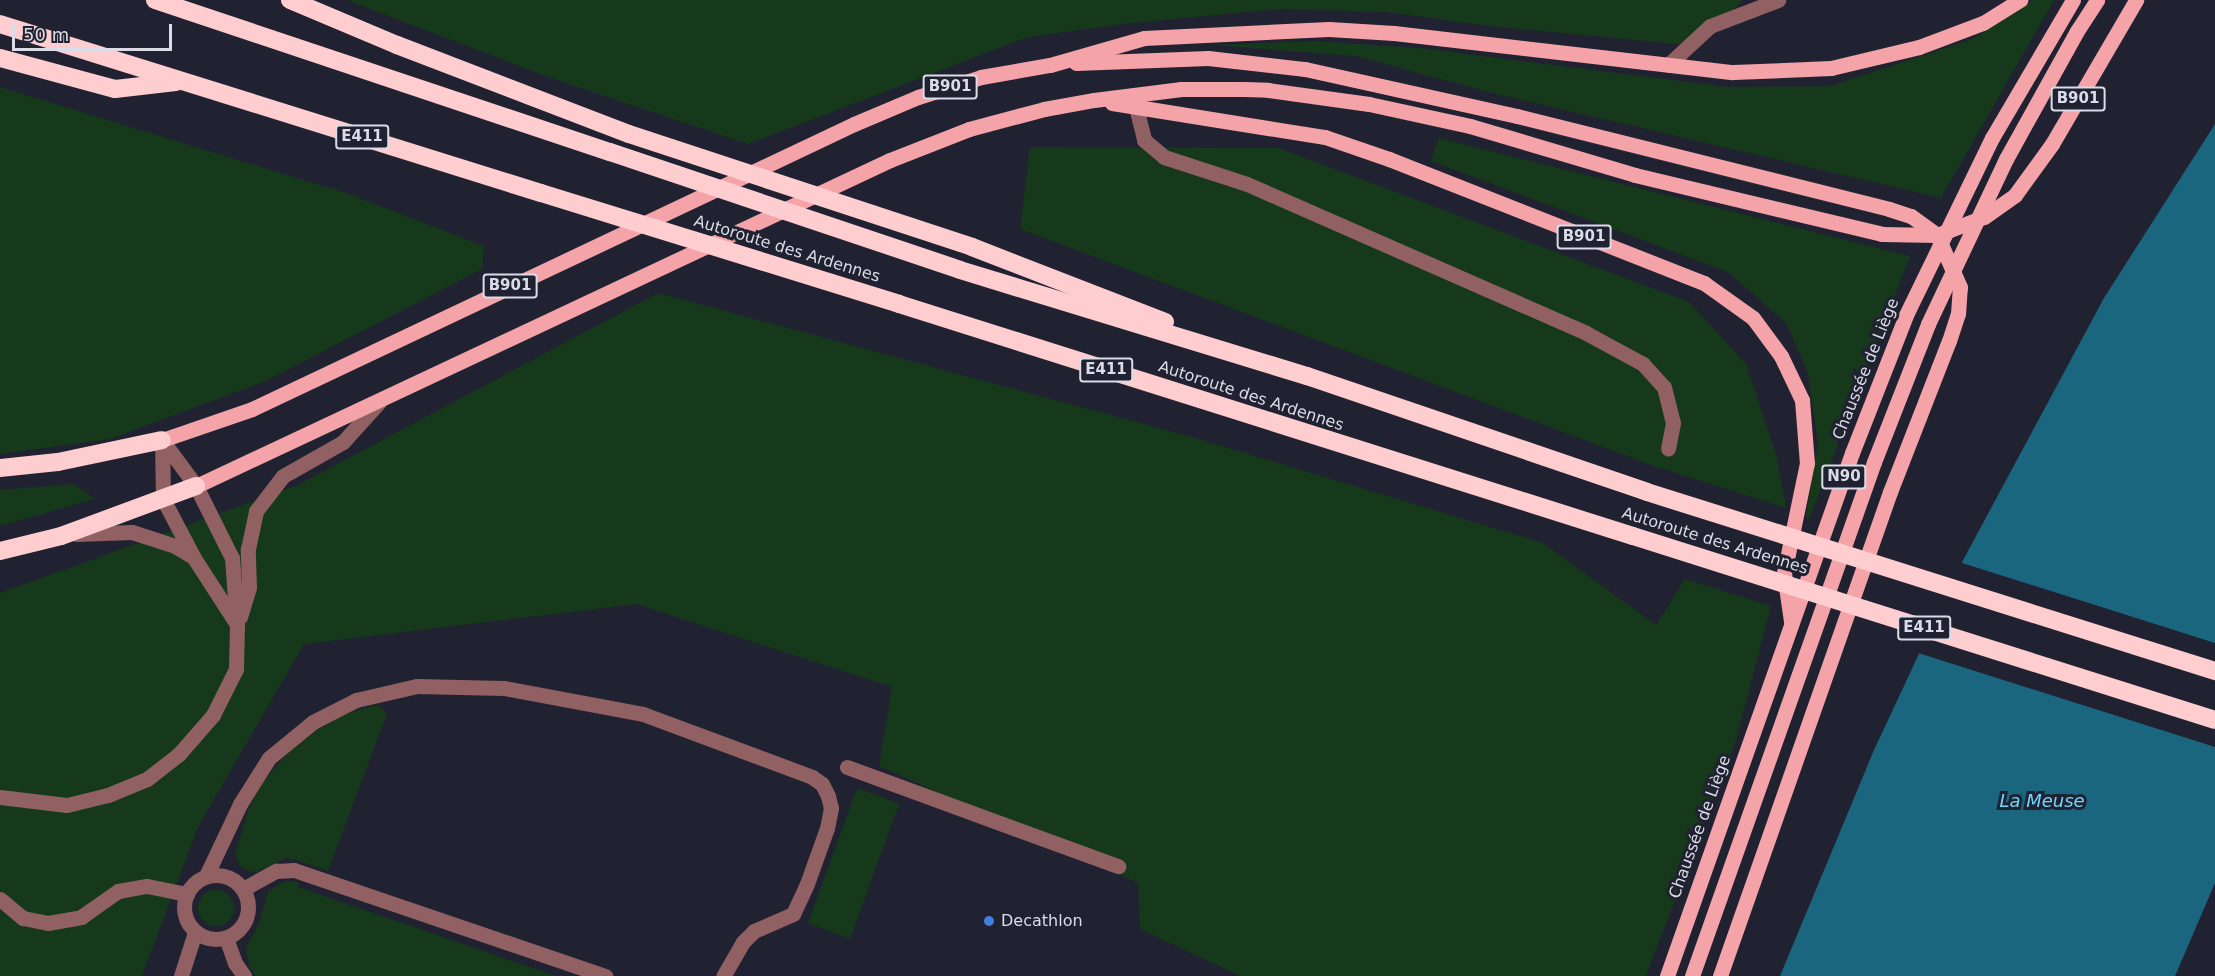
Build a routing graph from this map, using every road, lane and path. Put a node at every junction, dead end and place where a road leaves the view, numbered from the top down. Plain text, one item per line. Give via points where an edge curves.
1 (155, 0) edge
2 (290, 0) edge
3 (1778, 0) edge
4 (2020, 0) edge
5 (2073, 0) edge
6 (2097, 0) edge
7 (2136, 0) edge
8 (0, 24) edge
9 (0, 58) edge
10 (1050, 64) junction
11 (1668, 65) junction
12 (183, 81) junction
13 (1094, 100) junction
14 (1136, 107) junction
15 (1937, 235) junction
16 (1307, 376) junction
17 (379, 402) junction
18 (162, 440) junction
19 (1668, 449) dead end
20 (0, 468) edge
21 (196, 486) junction
22 (163, 499) junction
23 (61, 536) junction
24 (0, 551) edge
25 (194, 558) junction
26 (1791, 625) junction
27 (237, 626) junction
28 (2215, 671) edge
29 (2215, 720) edge
30 (847, 767) dead end
31 (0, 797) edge
32 (1118, 866) dead end
33 (206, 876) junction
34 (243, 889) junction
35 (187, 894) junction
36 (0, 899) edge
37 (195, 932) junction
38 (226, 938) junction
39 (181, 976) edge
40 (244, 976) edge
41 (604, 976) edge
42 (723, 976) edge
43 (1667, 976) edge
44 (1692, 976) edge
45 (1720, 976) edge

1 - 16 highway, Autoroute des Ardennes, bridge via 960,270
2 - 16 highway, bridge via 629,134 972,247
3 - 11 street via 1710,26
4 - 11 main road, B901 via 1983,23 1919,47 1832,68 1733,72
5 - 26 main road, Chaussée de Liège / N90 via 1992,138 1906,315
6 - 44 main road, N90 via 2006,159 1928,324 1874,462
7 - 15 main road, B901, bridge via 2052,144 2015,195 1984,217
8 - 12 highway, Autoroute des Ardennes / E411
9 - 12 highway via 115,89
10 - 11 main road, B901 via 1144,39 1329,29
10 - 15 main road, B901 via 1208,58 1305,69 1517,116 1889,209 1911,216
10 - 18 main road, B901 via 981,77 918,97 854,124 252,409
12 - 29 highway, Autoroute des Ardennes / E411, bridge
13 - 14 main road, B901
13 - 15 main road, B901 via 1181,89 1233,89 1369,104 1470,126 1635,175 1882,234
13 - 17 main road, B901 via 969,129 890,160
14 - 19 street via 1144,140 1164,157 1247,184 1586,333 1643,364 1664,387 1673,423
14 - 26 main road, B901 via 1325,137 1704,283 1753,318 1780,356 1802,400 1808,463 1784,573
15 - 45 main road, B901, bridge via 1960,287 1958,314 1890,492
16 - 28 highway, Autoroute des Ardennes, bridge via 1647,492
17 - 21 main road, B901
17 - 27 street via 343,442 283,476 256,511 248,549 249,587
18 - 20 highway, B901 via 58,462
18 - 21 street
18 - 22 street
21 - 22 highway, B901
21 - 27 street via 232,558
22 - 23 highway, B901
22 - 25 street
23 - 24 highway, B901
23 - 25 street via 132,532 175,546
25 - 27 street
26 - 43 main road, Chaussée de Liège / N90
27 - 31 street via 236,669 213,715 179,754 147,779 108,795 67,805
30 - 32 street
33 - 34 street via 228,877
33 - 35 street
33 - 42 street via 240,804 269,758 313,722 356,700 417,686 504,688 643,714 812,777 822,784 828,796 831,808 827,828 794,914 754,931
34 - 38 street via 249,902 248,914 237,933
34 - 41 street via 276,871 294,870
35 - 36 street via 147,886 118,891 81,916 48,923 23,918
35 - 37 street via 184,912
37 - 38 street via 204,938
37 - 39 street
38 - 40 street

